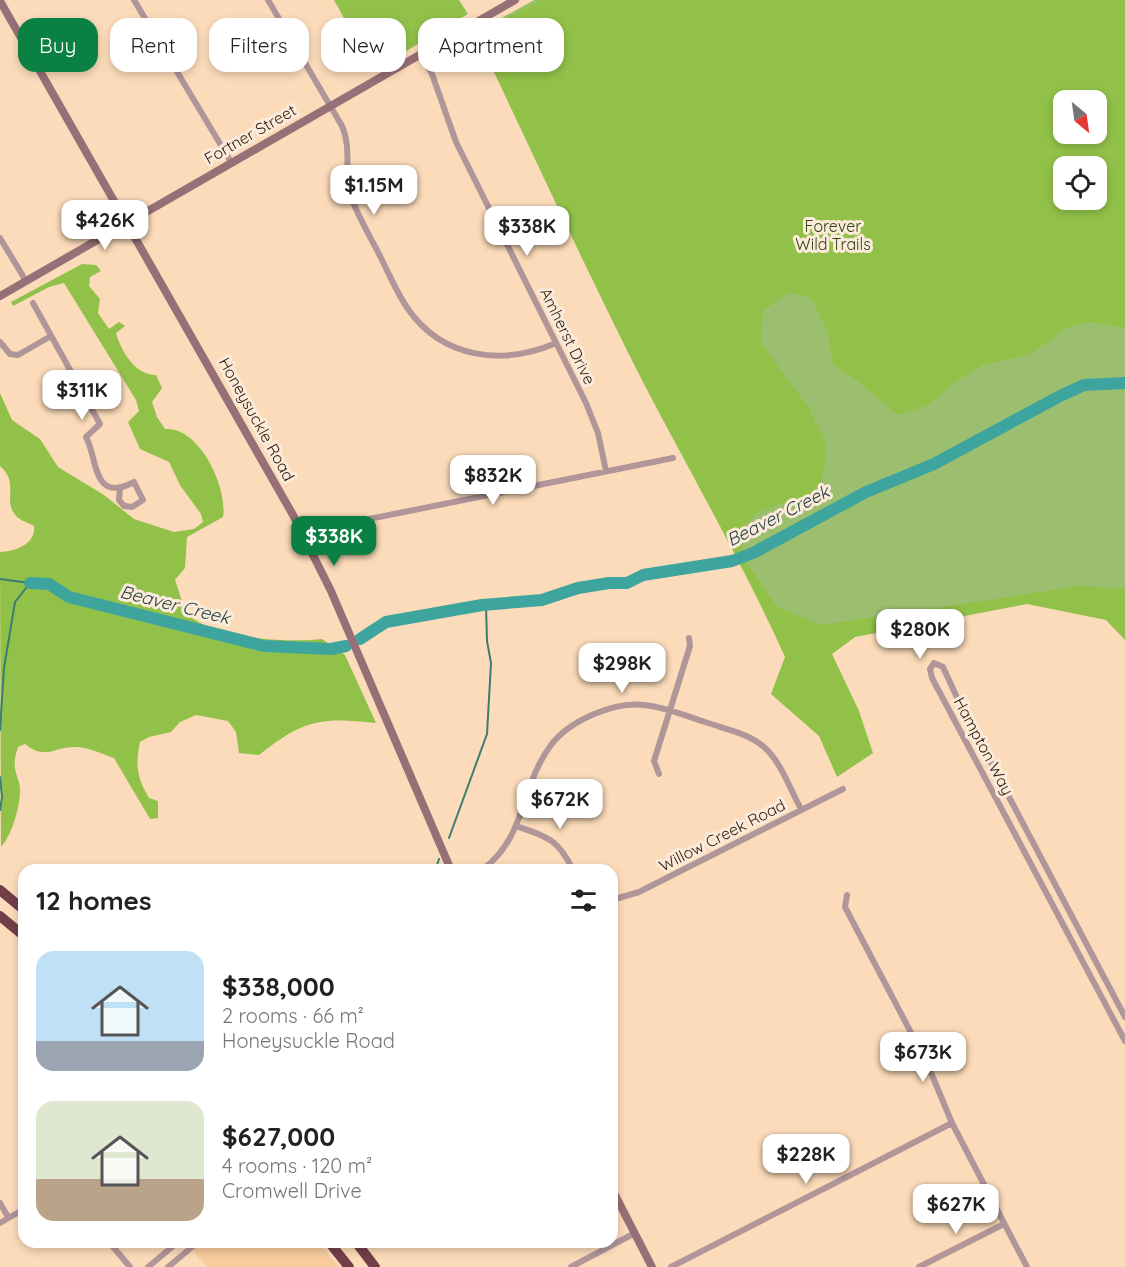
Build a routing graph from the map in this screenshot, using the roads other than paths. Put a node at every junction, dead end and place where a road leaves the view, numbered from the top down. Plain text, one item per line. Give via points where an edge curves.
1 (134, 0) edge
2 (268, 0) edge
3 (515, 0) edge
4 (0, 1) edge
5 (483, 18) edge
6 (418, 54) edge
7 (430, 72) edge
8 (331, 105) junction
9 (231, 162) junction
10 (128, 222) junction
11 (0, 238) edge
12 (26, 281) junction
13 (0, 296) edge
14 (33, 303) dead end
15 (51, 336) junction
16 (0, 342) edge
17 (556, 343) junction
18 (674, 458) dead end
19 (606, 471) junction
20 (120, 487) junction
21 (310, 547) junction
22 (689, 638) dead end
23 (669, 711) junction
24 (658, 774) dead end
25 (843, 789) dead end
26 (801, 809) junction
27 (516, 826) junction
28 (448, 864) edge
29 (489, 864) edge
30 (570, 864) edge
31 (0, 890) edge
32 (847, 895) dead end
33 (618, 898) edge
34 (18, 905) edge
35 (0, 916) edge
36 (12, 926) junction
37 (18, 927) edge
38 (18, 931) edge
39 (1125, 1017) edge
40 (1125, 1041) edge
41 (952, 1124) junction
42 (618, 1200) edge
43 (0, 1203) edge
44 (18, 1212) edge
45 (8, 1217) junction
46 (0, 1223) edge
47 (1004, 1224) junction
48 (635, 1233) junction
49 (618, 1242) edge
50 (114, 1248) edge
51 (171, 1248) edge
52 (191, 1248) edge
53 (334, 1248) edge
54 (361, 1248) edge
55 (607, 1248) edge
56 (129, 1267) edge
57 (148, 1267) edge
58 (168, 1267) edge
59 (349, 1267) edge
60 (375, 1267) edge
61 (571, 1267) edge
62 (652, 1267) edge
63 (671, 1267) edge
64 (919, 1267) edge
65 (1027, 1267) edge

1 - 9 street
2 - 8 street
3 - 5 main road, Fortner Street
4 - 10 main road, Honeysuckle Road
6 - 8 main road, Fortner Street
7 - 17 street, Amherst Drive via 456,142
8 - 9 main road, Fortner Street
8 - 17 street via 348,144 348,178 354,203 402,299 425,329 459,350 491,356 516,355
9 - 10 main road, Fortner Street
10 - 12 main road, Fortner Street
10 - 21 main road, Honeysuckle Road
11 - 12 street
12 - 13 main road, Fortner Street
14 - 15 street
15 - 16 street via 18,355 10,354
15 - 20 street via 100,424 86,436 98,478 107,486
17 - 19 street, Amherst Drive via 592,418
18 - 19 street
19 - 21 street via 369,519
20 - 20 street via 134,483 143,500 132,507 123,506 119,500
21 - 28 main road, Honeysuckle Road
22 - 23 street via 690,646
23 - 24 street via 654,761
23 - 26 street via 736,732 763,746
23 - 27 street via 633,704 604,711 571,727 543,758
25 - 26 street, Willow Creek Road
26 - 33 street, Willow Creek Road via 639,892
27 - 29 street via 506,850
27 - 30 street via 555,841
31 - 34 highway
32 - 41 street via 845,907 927,1063
35 - 36 highway
36 - 37 highway
36 - 38 highway
39 - 40 street, Hampton Way via 944,667 934,663 930,669 932,678
41 - 47 street
41 - 63 street
42 - 48 main road
43 - 45 street
44 - 45 street
45 - 46 street
47 - 64 street
47 - 65 street
48 - 49 street
48 - 62 main road
50 - 56 street
51 - 57 street
52 - 58 street
53 - 59 highway
54 - 60 highway
55 - 61 street

